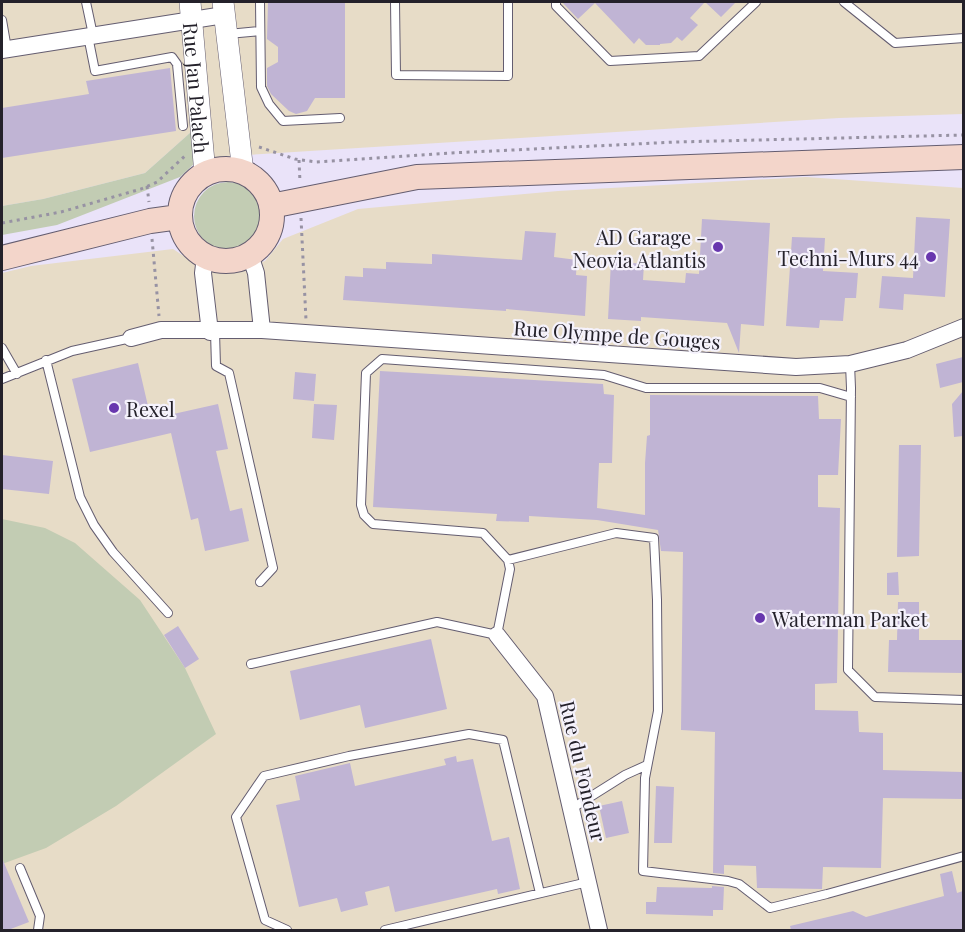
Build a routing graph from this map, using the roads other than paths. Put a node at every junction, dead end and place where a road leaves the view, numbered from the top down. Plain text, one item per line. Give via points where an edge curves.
1 (86, 2) edge
2 (260, 2) edge
3 (395, 2) edge
4 (508, 2) edge
5 (556, 2) edge
6 (756, 2) edge
7 (844, 2) edge
8 (191, 10) edge
9 (224, 17) edge
10 (2, 20) edge
11 (260, 31) junction
12 (91, 35) junction
13 (963, 38) edge
14 (4, 50) edge
15 (340, 118) dead end
16 (183, 126) dead end
17 (963, 157) edge
18 (243, 172) junction
19 (205, 174) junction
20 (271, 206) junction
21 (179, 218) junction
22 (250, 255) junction
23 (204, 257) junction
24 (2, 258) edge
25 (963, 327) edge
26 (262, 330) junction
27 (212, 332) junction
28 (131, 338) joint
29 (2, 348) edge
30 (46, 360) junction
31 (850, 364) junction
32 (17, 374) junction
33 (2, 379) edge
34 (851, 397) junction
35 (508, 560) junction
36 (260, 582) dead end
37 (168, 613) dead end
38 (497, 635) junction
39 (250, 663) dead end
40 (963, 700) edge
41 (647, 765) junction
42 (571, 809) junction
43 (963, 856) edge
44 (20, 868) dead end
45 (588, 882) junction
46 (540, 893) junction
47 (38, 930) edge
48 (286, 930) edge
49 (384, 930) edge
50 (599, 930) edge

1 - 12 lane
2 - 11 lane
3 - 4 lane via 396,75 508,76
5 - 6 lane via 610,61 699,56
7 - 13 lane via 895,43
8 - 9 street
8 - 12 street
8 - 19 street, Rue Jan Palach
9 - 11 lane
9 - 18 street, Rue Jan Palach
10 - 14 lane
11 - 15 lane via 261,87 269,105 283,121
12 - 14 street
12 - 16 lane via 95,71 172,57 177,64
17 - 20 main road via 417,177
18 - 19 main road via 224,169
18 - 20 main road via 258,182
19 - 21 main road via 184,195
20 - 22 main road via 268,234
21 - 23 main road via 187,240
21 - 24 main road via 150,221
22 - 23 main road via 227,262
22 - 26 street via 256,273
23 - 27 street via 202,273
25 - 31 street, Rue Olympe de Gouges via 907,350
26 - 27 street, Rue Olympe de Gouges
26 - 31 street, Rue Olympe de Gouges via 796,368
27 - 28 street, Rue Olympe de Gouges via 161,330
27 - 36 lane via 216,366 229,373 273,568
28 - 30 lane
29 - 32 lane
30 - 32 lane
30 - 37 lane via 80,497 113,552
31 - 34 lane
32 - 33 lane
34 - 35 lane via 820,388 646,388 604,375 382,359 366,373 364,515 373,524 483,533
34 - 40 lane via 848,670 875,697
35 - 38 lane via 510,569
35 - 41 lane via 616,533 654,538 658,711
38 - 39 lane via 437,622
38 - 42 street, Rue du Fondeur via 545,696
41 - 42 lane
41 - 43 lane via 643,871 739,884 770,908
42 - 45 street, Rue du Fondeur
44 - 47 lane via 40,916
45 - 46 lane
45 - 50 street, Rue du Fondeur
46 - 48 lane via 503,740 469,734 264,776 236,817 265,920
46 - 49 lane

